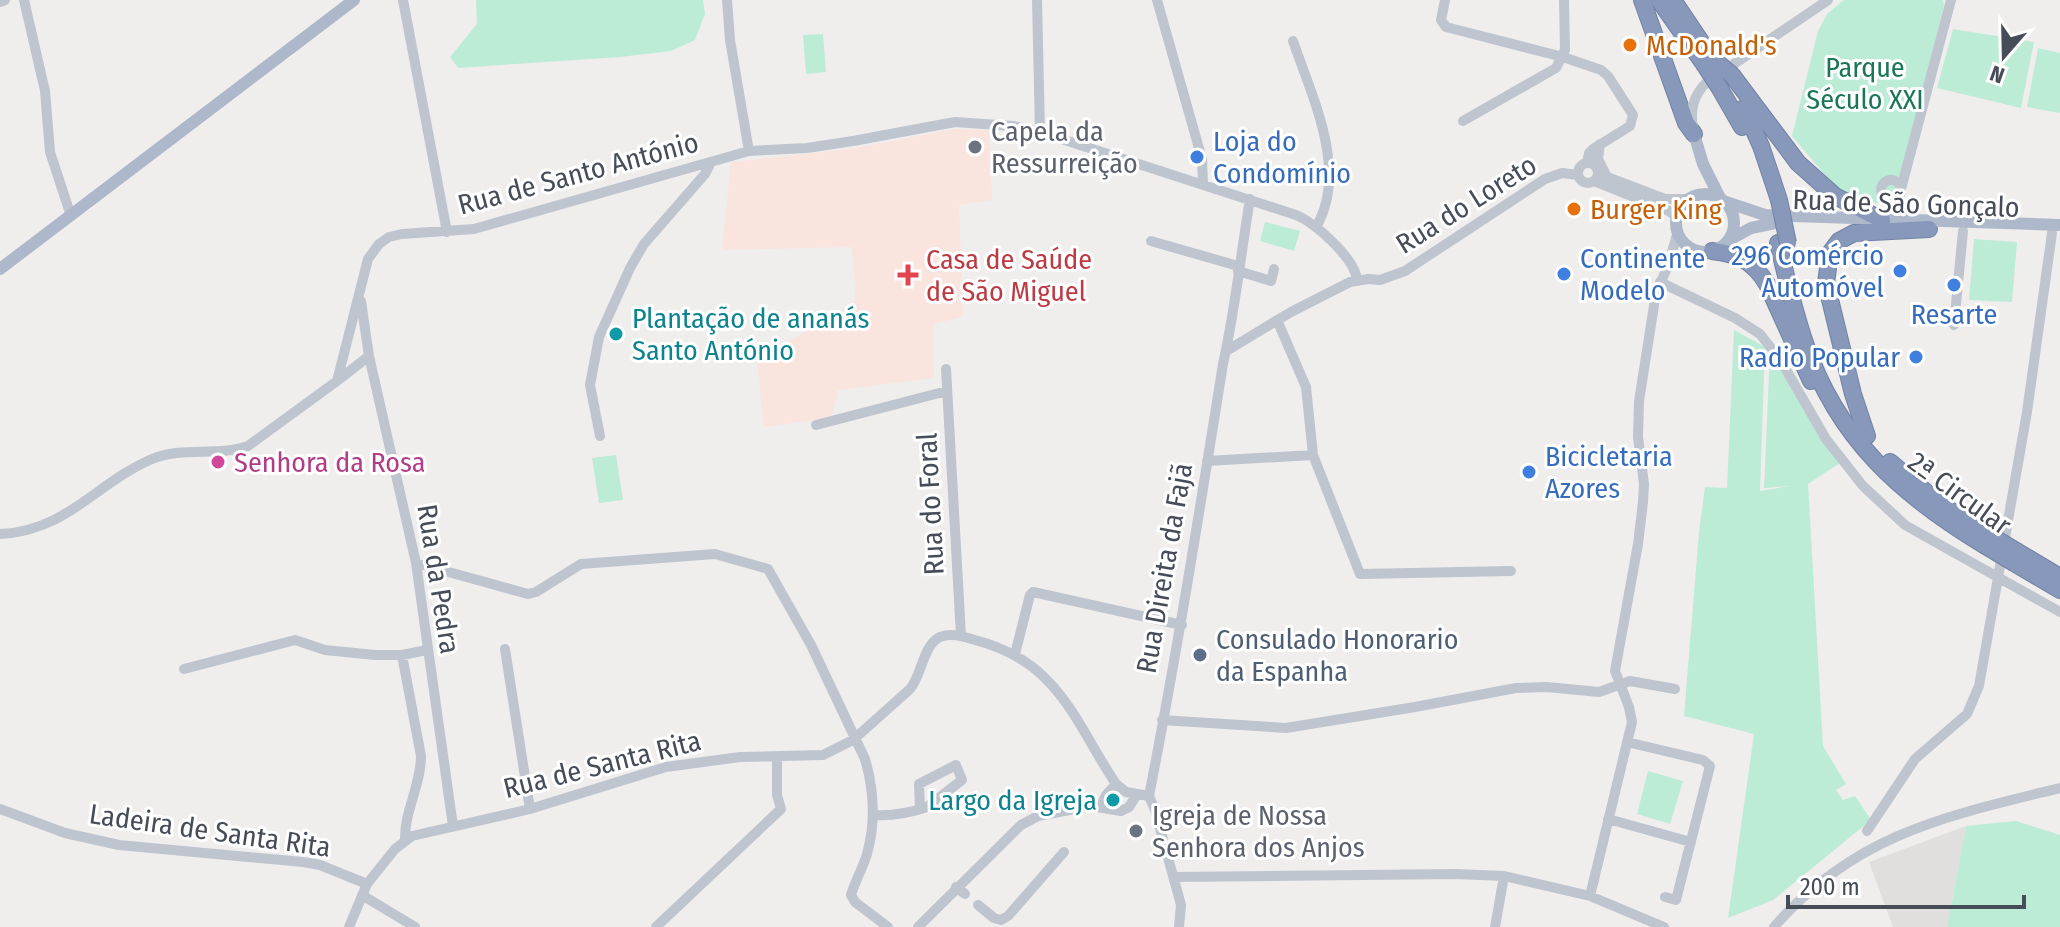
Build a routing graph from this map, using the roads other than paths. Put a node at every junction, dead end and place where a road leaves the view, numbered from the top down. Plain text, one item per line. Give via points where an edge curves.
1 (24, 0) edge
2 (354, 0) edge
3 (403, 0) edge
4 (727, 0) edge
5 (1037, 0) edge
6 (1157, 0) edge
7 (1445, 0) edge
8 (1564, 0) edge
9 (1642, 0) edge
10 (1659, 0) edge
11 (1673, 0) edge
12 (1828, 0) edge
13 (1951, 0) edge
14 (1293, 41) dead end
15 (1563, 57) junction
16 (1708, 61) junction
17 (1726, 81) junction
18 (1463, 121) dead end
19 (1040, 132) junction
20 (1694, 134) junction
21 (1600, 144) junction
22 (749, 151) junction
23 (711, 162) junction
24 (1587, 163) junction
25 (1703, 164) junction
26 (1578, 175) junction
27 (1600, 177) junction
28 (1203, 184) junction
29 (1898, 184) dead end
30 (1692, 197) junction
31 (1250, 199) junction
32 (1723, 200) junction
33 (1650, 203) junction
34 (71, 216) junction
35 (1647, 217) dead end
36 (1882, 220) junction
37 (1677, 224) junction
38 (1316, 227) junction
39 (1929, 229) junction
40 (2057, 230) edge
41 (1963, 231) junction
42 (447, 232) junction
43 (1729, 240) junction
44 (1151, 241) dead end
45 (1783, 243) junction
46 (1704, 250) junction
47 (1668, 266) junction
48 (1238, 268) junction
49 (0, 269) edge
50 (1274, 269) dead end
51 (1357, 280) junction
52 (1660, 282) junction
53 (360, 295) junction
54 (1277, 320) junction
55 (1954, 325) dead end
56 (1228, 350) junction
57 (369, 356) junction
58 (946, 369) dead end
59 (337, 381) junction
60 (947, 391) junction
61 (1840, 415) junction
62 (816, 425) dead end
63 (600, 436) dead end
64 (1867, 436) junction
65 (1313, 455) junction
66 (1207, 461) junction
67 (0, 534) edge
68 (1986, 540) junction
69 (2016, 557) junction
70 (416, 563) junction
71 (1511, 571) dead end
72 (1999, 577) junction
73 (2060, 577) edge
74 (2060, 590) edge
75 (2060, 612) edge
76 (1182, 625) junction
77 (961, 636) junction
78 (505, 649) dead end
79 (427, 650) junction
80 (1015, 654) junction
81 (402, 655) junction
82 (184, 669) dead end
83 (1620, 684) junction
84 (1675, 689) dead end
85 (1162, 720) junction
86 (853, 740) junction
87 (1627, 742) junction
88 (777, 757) junction
89 (1116, 784) junction
90 (2060, 788) edge
91 (1136, 796) junction
92 (1149, 796) junction
93 (1101, 806) junction
94 (0, 809) edge
95 (530, 809) junction
96 (920, 809) junction
97 (873, 815) junction
98 (1608, 819) junction
99 (453, 826) junction
100 (1867, 831) dead end
101 (405, 840) junction
102 (1691, 842) junction
103 (1064, 852) dead end
104 (1504, 876) junction
105 (1174, 877) junction
106 (367, 884) junction
107 (956, 887) junction
108 (965, 894) dead end
109 (362, 895) junction
110 (1590, 896) junction
111 (1665, 897) dead end
112 (978, 905) dead end
113 (666, 917) junction
114 (1646, 924) edge
115 (349, 927) edge
116 (415, 927) edge
117 (656, 927) edge
118 (677, 927) edge
119 (888, 927) edge
120 (918, 927) edge
121 (1179, 927) edge
122 (1495, 927) edge
123 (1664, 927) edge
124 (1774, 927) edge

1 - 34 street via 45,91 50,152
2 - 34 main road
3 - 42 street
4 - 22 street
5 - 19 street
6 - 28 street via 1202,159
7 - 15 street via 1441,20 1446,27
8 - 15 street
9 - 20 highway
10 - 16 highway
11 - 16 highway
12 - 20 street via 1706,83 1692,108
13 - 29 street
14 - 38 street via 1327,146 1328,203
15 - 18 street via 1549,74
15 - 21 street via 1601,70 1633,115 1630,126
16 - 17 highway, bridge
17 - 36 highway via 1798,163 1835,196
17 - 45 highway, bridge via 1752,123
19 - 22 street, Rua de Santo António via 955,122 807,148
19 - 28 street, Rua de Santo António
20 - 25 main road
21 - 24 street
21 - 27 street
22 - 23 street, Rua de Santo António
23 - 42 street, Rua de Santo António via 474,229
23 - 63 street via 644,244 599,337 590,385
24 - 26 street
24 - 27 street
25 - 30 main road
25 - 32 main road
26 - 27 street via 1584,182
26 - 51 street, Rua do Loreto via 1545,179 1405,271 1380,280
27 - 30 street via 1665,199
27 - 33 street
28 - 31 street, Rua de Santo António
30 - 32 main road via 1713,194
30 - 37 main road
31 - 38 street, Rua de Santo António
31 - 48 street, Rua Direita da Fajã
32 - 36 main road, Rua de São Gonçalo via 1765,215
32 - 43 main road via 1734,216
33 - 35 street
33 - 37 street
34 - 49 main road
36 - 40 main road, Rua de São Gonçalo
37 - 46 main road via 1684,243
37 - 47 street
38 - 51 street via 1354,268
39 - 41 main road, Rua de São Gonçalo
39 - 43 main road, Rua de São Gonçalo via 1801,222 1766,224
39 - 64 highway via 1854,233 1830,253 1826,283
40 - 41 main road, Rua de São Gonçalo
40 - 72 street
41 - 55 street
42 - 53 street, Rua de Santo António via 402,234 379,244 368,259
43 - 46 main road
44 - 48 street
45 - 61 highway, 2ª Circular via 1805,345
45 - 64 highway, 2ª Circular via 1815,343
46 - 47 street
46 - 61 highway via 1743,258 1757,270 1808,376 1826,405
47 - 52 street
48 - 50 street via 1271,281
48 - 56 street, Rua Direita da Fajã
51 - 54 street
52 - 72 street via 1760,334 1826,439 1863,486 1905,525
52 - 83 street via 1639,401 1643,502 1615,663
53 - 57 street, Rua da Pedra
53 - 59 street
54 - 56 street
54 - 65 street via 1306,387
56 - 66 street, Rua Direita da Fajã
57 - 59 street
57 - 70 street, Rua da Pedra
58 - 60 street, Rua do Foral
59 - 67 street via 248,446 153,458 53,522
60 - 62 street
60 - 77 street, Rua do Foral
61 - 68 highway, 2ª Circular via 1907,493
64 - 68 highway, 2ª Circular via 1914,484
65 - 66 street
65 - 71 street via 1360,574
66 - 76 street, Rua Direita da Fajã
68 - 69 highway, 2ª Circular, bridge
69 - 73 highway, 2ª Circular
69 - 74 highway, 2ª Circular
70 - 79 street, Rua da Pedra
70 - 86 street via 528,594 581,564 715,554 765,567 811,645
72 - 75 street
72 - 100 street via 1975,700 1967,714 1915,759
76 - 80 street via 1033,592
76 - 85 street, Rua Direita da Fajã
77 - 80 street
77 - 86 street, Rua de Santa Rita via 935,640 910,689
78 - 95 street
79 - 81 street
79 - 99 street, Rua da Pedra
80 - 89 street via 1051,682
81 - 82 street via 332,652 295,640
81 - 101 street via 421,756
83 - 84 street
83 - 85 street via 1599,692 1516,688 1298,727
83 - 87 street via 1632,722
85 - 92 street, Rua Direita da Fajã
86 - 88 street, Rua de Santa Rita via 823,755
86 - 97 street via 865,759
87 - 98 street
87 - 102 street via 1710,766
88 - 95 street, Rua de Santa Rita via 666,767
88 - 113 street via 781,809
89 - 91 street
89 - 93 street
90 - 124 street via 1937,819 1889,838 1845,863
91 - 92 street
91 - 93 street via 1121,811
92 - 105 street
93 - 107 street via 1038,816 1021,825
94 - 106 street, Ladeira de Santa Rita via 65,833 119,845 303,862
95 - 99 street, Rua de Santa Rita
96 - 96 street via 962,780 956,765 919,784
96 - 97 street
97 - 119 street via 867,852 851,895
98 - 102 street
98 - 110 street
99 - 101 street, Rua de Santa Rita
101 - 106 street
102 - 111 street via 1676,900
103 - 112 street via 1008,916 994,918
104 - 105 street
104 - 110 street
104 - 122 street
105 - 121 street
106 - 109 street
107 - 108 street
107 - 120 street
109 - 115 street
109 - 116 street
110 - 114 street
113 - 117 street
113 - 118 street
114 - 123 street

